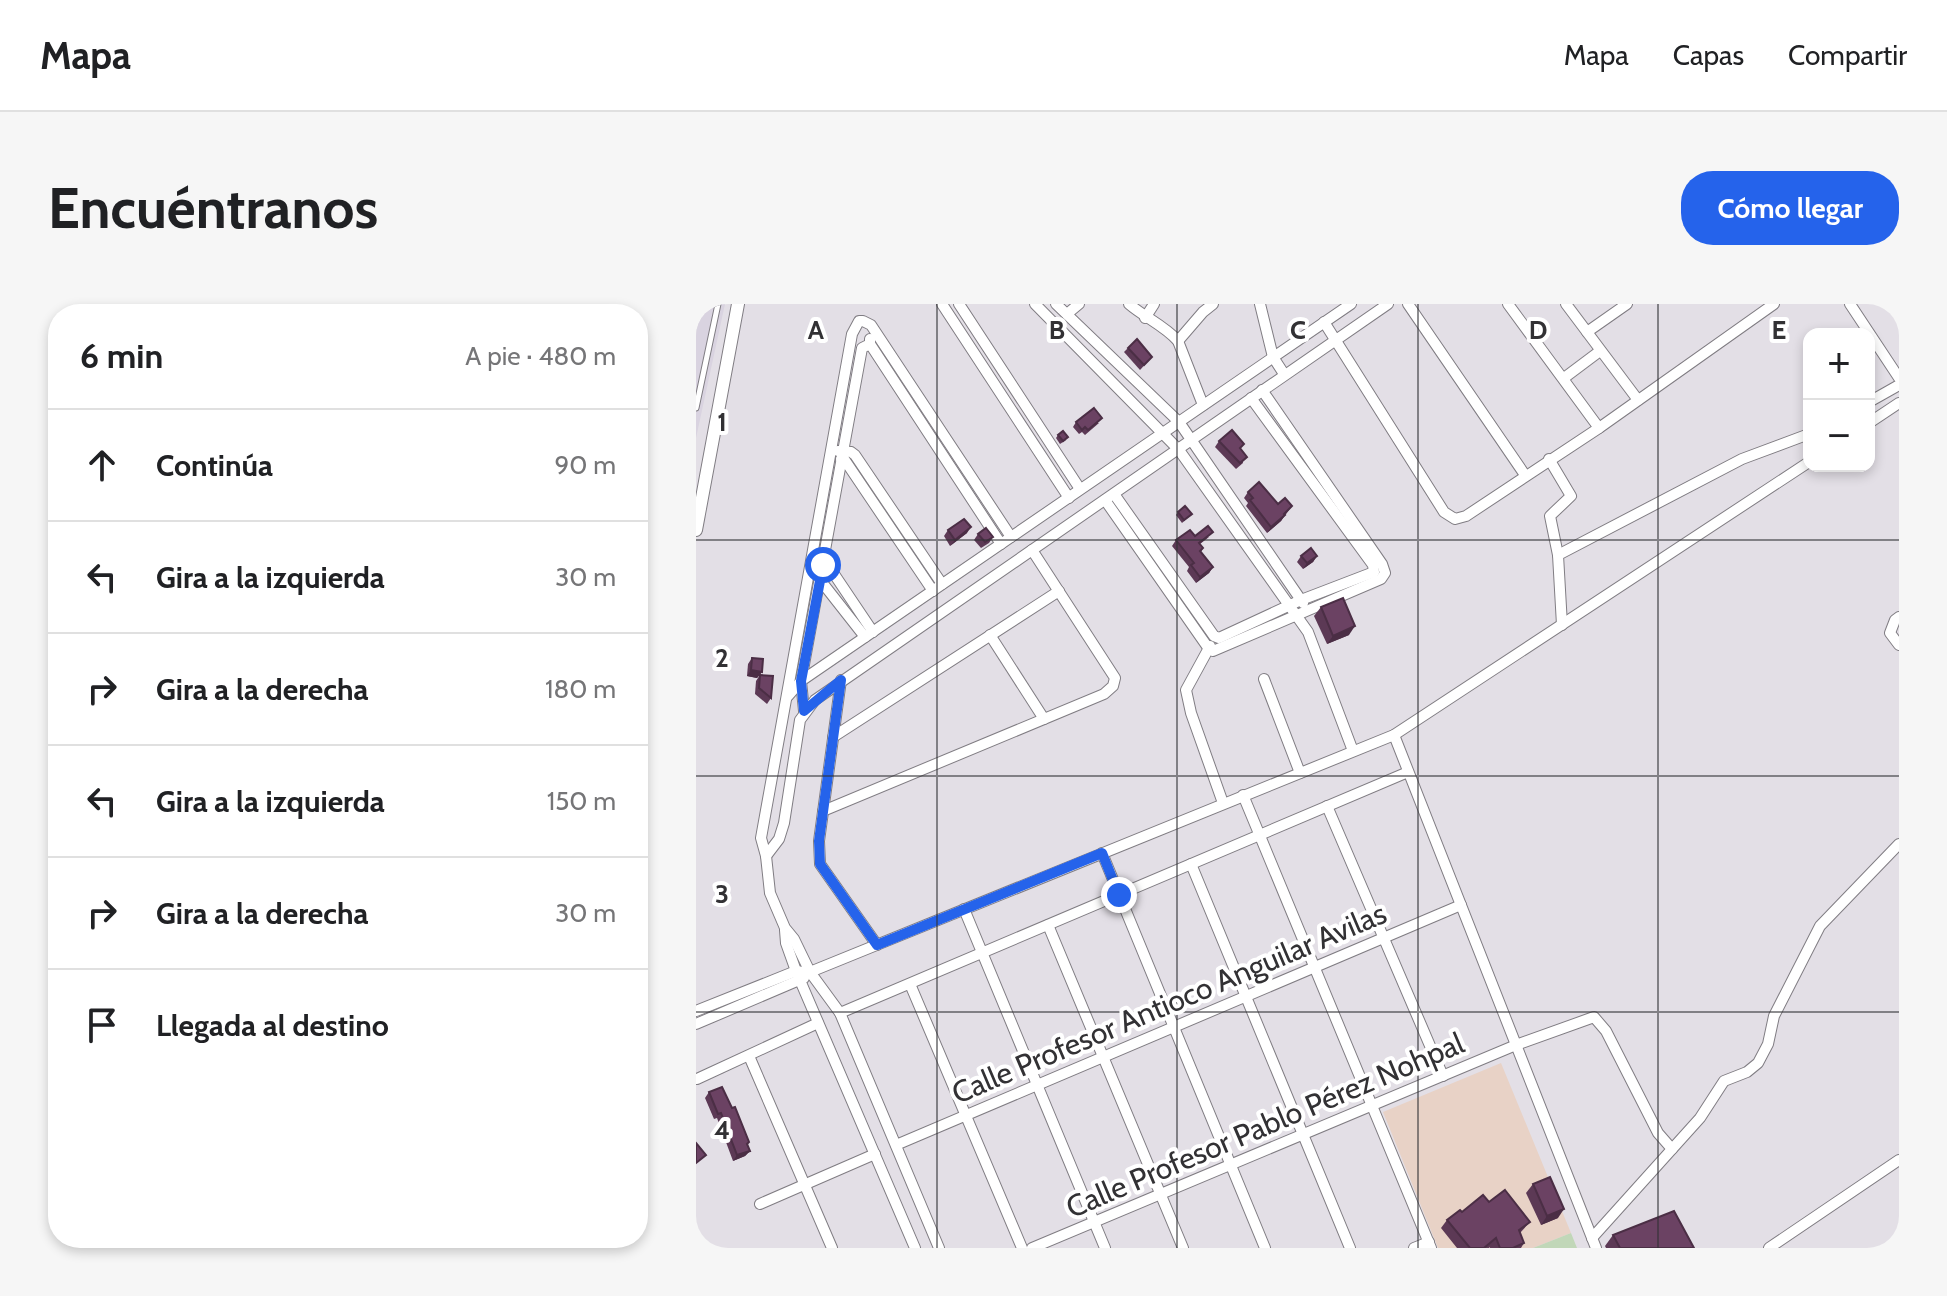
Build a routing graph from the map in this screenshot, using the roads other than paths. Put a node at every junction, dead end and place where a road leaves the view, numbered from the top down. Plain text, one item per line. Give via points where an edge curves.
1 (718, 304) edge
2 (738, 304) edge
3 (942, 304) edge
4 (959, 304) edge
5 (1035, 304) edge
6 (1056, 304) edge
7 (1079, 304) edge
8 (1129, 304) edge
9 (1154, 304) edge
10 (1213, 304) edge
11 (1260, 304) edge
12 (1351, 304) edge
13 (1388, 304) edge
14 (1408, 304) edge
15 (1508, 304) edge
16 (1566, 304) edge
17 (1627, 304) edge
18 (1774, 304) edge
19 (1850, 304) edge
20 (1067, 314) junction
21 (1145, 318) junction
22 (1324, 322) junction
23 (871, 325) junction
24 (1865, 328) edge
25 (1587, 332) junction
26 (1335, 340) junction
27 (1178, 341) junction
28 (870, 344) junction
29 (1875, 344) edge
30 (1600, 351) junction
31 (1273, 357) junction
32 (1284, 374) junction
33 (1564, 378) junction
34 (1899, 378) edge
35 (1899, 385) edge
36 (1262, 390) junction
37 (1251, 398) junction
38 (1638, 400) junction
39 (1873, 400) edge
40 (1899, 403) edge
41 (1203, 405) junction
42 (696, 408) edge
43 (1875, 419) edge
44 (1179, 422) junction
45 (1599, 428) junction
46 (1164, 432) junction
47 (1803, 436) edge
48 (1192, 439) junction
49 (1179, 450) junction
50 (831, 455) junction
51 (844, 455) junction
52 (1549, 459) junction
53 (1803, 466) edge
54 (1525, 475) junction
55 (1080, 489) junction
56 (1109, 497) junction
57 (1069, 498) junction
58 (696, 530) edge
59 (1011, 537) junction
60 (1001, 544) junction
61 (1032, 550) junction
62 (1558, 555) junction
63 (810, 560) junction
64 (823, 565) junction
65 (808, 573) junction
66 (820, 577) junction
67 (938, 588) junction
68 (1059, 591) junction
69 (1301, 600) junction
70 (1292, 611) junction
71 (1308, 611) junction
72 (1899, 617) edge
73 (1562, 625) junction
74 (869, 635) junction
75 (990, 635) junction
76 (1214, 636) junction
77 (1899, 645) edge
78 (1209, 649) junction
79 (1264, 679) dead end
80 (841, 680) junction
81 (801, 681) junction
82 (787, 698) junction
83 (804, 711) junction
84 (1044, 719) junction
85 (1394, 735) junction
86 (833, 737) junction
87 (1353, 751) junction
88 (1408, 772) junction
89 (1300, 773) junction
90 (1243, 795) junction
91 (1223, 803) junction
92 (1327, 806) junction
93 (823, 811) junction
94 (1260, 835) junction
95 (1899, 844) edge
96 (1102, 853) junction
97 (766, 856) junction
98 (1191, 864) junction
99 (1119, 895) junction
100 (1461, 905) junction
101 (964, 909) junction
102 (1048, 925) junction
103 (785, 928) junction
104 (1384, 938) junction
105 (877, 945) junction
106 (982, 953) junction
107 (1315, 967) junction
108 (810, 972) junction
109 (798, 976) junction
110 (910, 984) junction
111 (1246, 996) junction
112 (696, 1011) edge
113 (840, 1013) junction
114 (818, 1023) junction
115 (696, 1024) edge
116 (1173, 1027) junction
117 (1516, 1045) junction
118 (749, 1056) junction
119 (1103, 1057) junction
120 (1443, 1076) junction
121 (697, 1079) edge
122 (1037, 1085) junction
123 (1372, 1105) junction
124 (966, 1115) junction
125 (1303, 1134) junction
126 (896, 1145) junction
127 (1672, 1149) junction
128 (875, 1154) junction
129 (1899, 1160) edge
130 (1230, 1165) junction
131 (804, 1184) junction
132 (1160, 1194) junction
133 (760, 1204) dead end
134 (1094, 1222) junction
135 (1594, 1243) edge
136 (1430, 1245) edge
137 (832, 1248) edge
138 (915, 1248) edge
139 (939, 1248) edge
140 (1022, 1248) edge
141 (1032, 1248) edge
142 (1105, 1248) edge
143 (1183, 1248) edge
144 (1265, 1248) edge
145 (1350, 1248) edge
146 (1414, 1248) edge
147 (1769, 1248) edge

1 - 42 lane
2 - 58 street
3 - 57 street
4 - 55 street
5 - 46 street
6 - 20 street
7 - 20 street
8 - 21 street
9 - 21 street
10 - 27 street
11 - 31 street
12 - 22 street
13 - 26 street
14 - 54 street
15 - 33 street
16 - 25 street
17 - 25 street
18 - 38 street
19 - 24 street
20 - 44 street
21 - 27 street
22 - 26 street
22 - 31 street
23 - 28 street
23 - 50 street via 859,321 852,334
23 - 59 street
25 - 30 street
26 - 32 street
26 - 54 street via 1444,512 1455,519 1466,516
27 - 41 street
28 - 51 street via 862,348
28 - 60 street
29 - 34 street
30 - 33 street
30 - 38 street
31 - 32 street
31 - 41 street
32 - 36 street
33 - 45 street
35 - 39 street
36 - 37 street
36 - 71 street via 1385,573 1373,584
37 - 48 street
37 - 69 street via 1373,565 1368,576
38 - 45 street
40 - 43 street
41 - 44 street
44 - 46 street
44 - 48 street
45 - 52 street
46 - 49 street
46 - 55 street
47 - 62 street via 1742,459
48 - 49 street
48 - 69 street
49 - 56 street
49 - 70 street
50 - 51 street
50 - 63 street
51 - 64 street
51 - 67 street via 855,455
52 - 54 street
52 - 62 street via 1571,496 1550,516
53 - 73 street
55 - 57 street
56 - 61 street
56 - 76 street
56 - 78 street
57 - 59 street
59 - 60 street
60 - 67 street
61 - 68 street
61 - 80 street
62 - 73 street
63 - 64 street
63 - 65 street
64 - 66 street
64 - 74 street via 837,578
65 - 66 street
65 - 82 street
66 - 74 street
66 - 81 street
67 - 74 street
68 - 75 street
68 - 84 street via 1115,678 1104,694
69 - 70 street
69 - 71 street
70 - 71 street
70 - 76 street
70 - 78 street via 1218,651
70 - 87 street via 1308,632
72 - 77 street via 1890,633
73 - 85 street
74 - 81 street
75 - 84 street
75 - 86 street
76 - 78 street
78 - 91 street via 1186,690
79 - 89 street
80 - 83 street
80 - 86 street
81 - 82 street
81 - 83 street
82 - 97 street via 761,838
83 - 97 street via 784,823
84 - 93 street
85 - 87 street
85 - 88 street
86 - 93 street
87 - 89 street
88 - 92 street
88 - 100 street
89 - 90 street
90 - 91 street
90 - 94 street
91 - 96 street
92 - 94 street
92 - 104 street
93 - 105 street via 820,864
94 - 98 street
94 - 107 street
95 - 127 street via 1820,926 1774,1016 1758,1063 1724,1081
96 - 99 street
96 - 101 street
97 - 103 street via 770,893
98 - 99 street
98 - 111 street
99 - 102 street
99 - 116 street
100 - 104 street, Calle Profesor Antioco Anguilar Avilas
100 - 117 street
101 - 105 street
101 - 106 street
102 - 106 street
102 - 119 street
103 - 108 street
103 - 109 street
104 - 107 street, Calle Profesor Antioco Anguilar Avilas
104 - 120 street
105 - 108 street
106 - 110 street
106 - 122 street
107 - 111 street, Calle Profesor Antioco Anguilar Avilas
107 - 123 street
108 - 109 street
108 - 113 street
109 - 112 street
109 - 114 street
109 - 115 street
110 - 113 street
110 - 124 street
111 - 116 street, Calle Profesor Antioco Anguilar Avilas
111 - 125 street
113 - 126 street
114 - 118 street
114 - 128 street
116 - 119 street, Calle Profesor Antioco Anguilar Avilas
116 - 130 street
117 - 120 street, Calle Profesor Pablo Pérez Nohpal
117 - 127 street, Calle Profesor Pablo Pérez Nohpal via 1594,1017
117 - 135 street
118 - 121 street
118 - 131 street
119 - 122 street, Calle Profesor Antioco Anguilar Avilas
119 - 132 street
120 - 123 street, Calle Profesor Pablo Pérez Nohpal
122 - 124 street, Calle Profesor Antioco Anguilar Avilas
122 - 134 street
123 - 125 street, Calle Profesor Pablo Pérez Nohpal
123 - 136 street
124 - 126 street, Calle Profesor Antioco Anguilar Avilas
124 - 140 street
125 - 130 street, Calle Profesor Pablo Pérez Nohpal
125 - 145 street
126 - 139 street
127 - 135 street
128 - 131 street
128 - 138 street
129 - 147 street
130 - 132 street, Calle Profesor Pablo Pérez Nohpal
130 - 144 street
131 - 133 street
131 - 137 street
132 - 134 street, Calle Profesor Pablo Pérez Nohpal
132 - 143 street
134 - 141 street, Calle Profesor Pablo Pérez Nohpal
134 - 142 street
136 - 146 street

